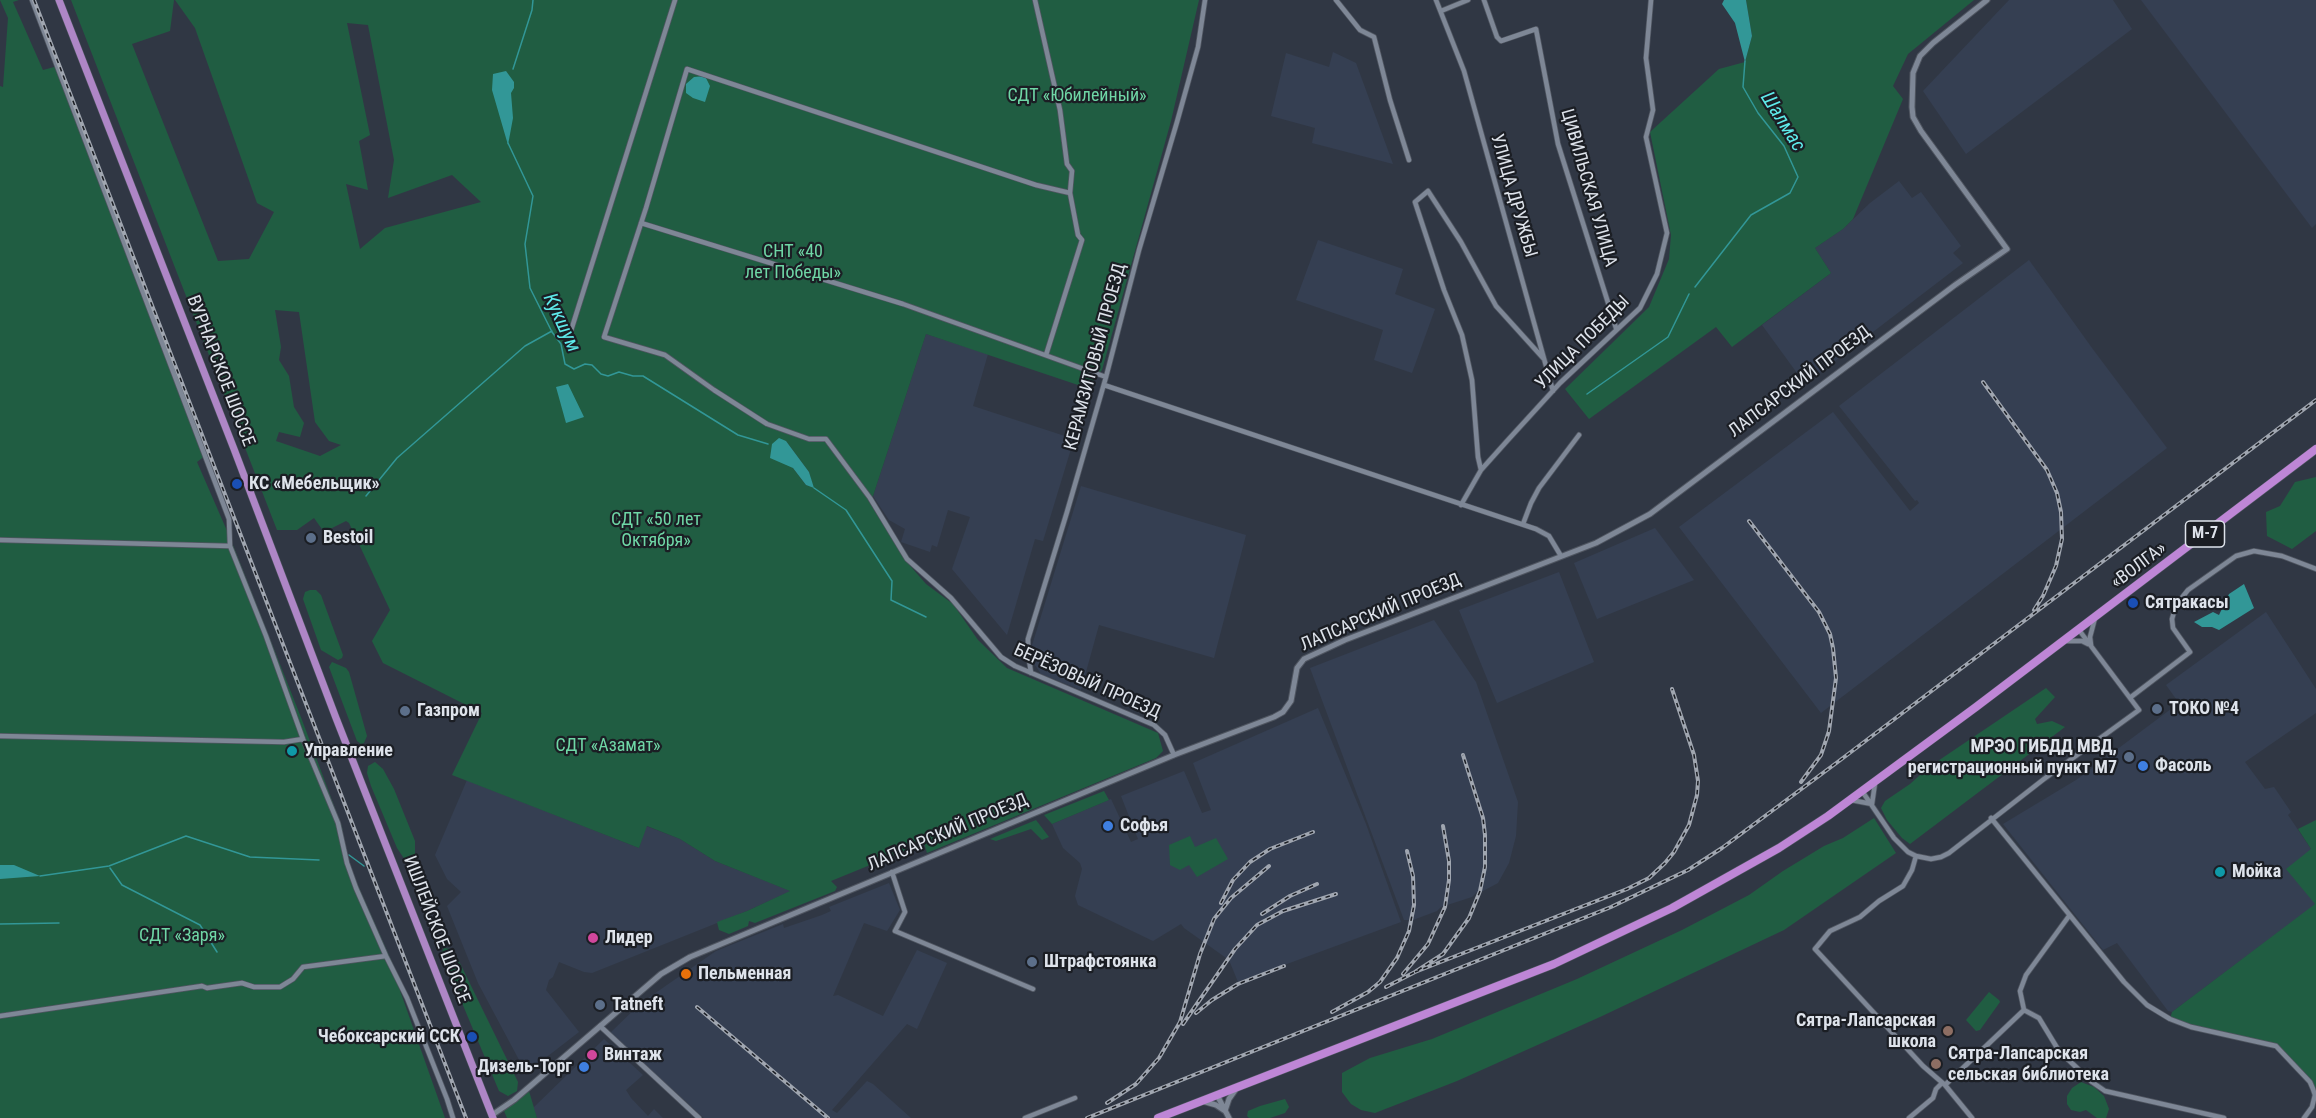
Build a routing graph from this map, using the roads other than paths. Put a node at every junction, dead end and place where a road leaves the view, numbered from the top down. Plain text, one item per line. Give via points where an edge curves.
1 (32, 0) edge
2 (58, 0) edge
3 (675, 0) edge
4 (1035, 0) edge
5 (1205, 0) edge
6 (1336, 0) edge
7 (1436, 0) edge
8 (1468, 0) edge
9 (1484, 0) edge
10 (1651, 0) edge
11 (1987, 0) edge
12 (1441, 11) junction
13 (1409, 160) dead end
14 (1070, 193) junction
15 (641, 223) junction
16 (1616, 328) junction
17 (569, 337) dead end
18 (1046, 355) junction
19 (1542, 358) junction
20 (1106, 377) junction
21 (1104, 384) junction
22 (1553, 391) junction
23 (1579, 435) dead end
24 (2316, 450) edge
25 (1481, 470) junction
26 (1461, 504) junction
27 (1523, 524) junction
28 (0, 540) edge
29 (230, 546) junction
30 (1561, 556) junction
31 (2316, 569) edge
32 (2095, 618) junction
33 (2079, 630) junction
34 (2064, 641) junction
35 (2091, 645) junction
36 (1031, 673) junction
37 (2131, 697) junction
38 (0, 736) edge
39 (303, 739) junction
40 (350, 753) joint
41 (1174, 755) junction
42 (1876, 781) junction
43 (1862, 791) junction
44 (1849, 801) junction
45 (1872, 804) junction
46 (1991, 818) junction
47 (1916, 856) junction
48 (892, 872) junction
49 (2069, 916) junction
50 (386, 956) junction
51 (1033, 989) dead end
52 (2024, 1010) junction
53 (0, 1016) edge
54 (600, 1026) junction
55 (1943, 1084) junction
56 (1237, 1088) junction
57 (1217, 1095) junction
58 (2315, 1095) edge
59 (1075, 1098) dead end
60 (1201, 1101) junction
61 (1225, 1111) junction
62 (491, 1117) edge
63 (453, 1118) edge
64 (699, 1118) edge
65 (1025, 1118) edge
66 (1158, 1118) edge
67 (1229, 1118) edge
68 (1909, 1118) edge
69 (1972, 1118) edge
70 (2224, 1118) edge
71 (2304, 1118) edge

1 - 29 street via 230,519
2 - 40 main road, ВУРНАРСКОЕ ШОССЕ
3 - 17 street
4 - 14 street via 1060,110 1067,165 1072,171
5 - 20 street, КЕРАМЗИТОВЫЙ ПРОЕЗД via 1198,47 1138,250
6 - 13 street via 1360,30 1374,37
7 - 12 street, УЛИЦА ДРУЖБЫ
8 - 12 street
9 - 16 street, ЦИВИЛЬСКАЯ УЛИЦА via 1501,41 1536,29 1558,144
10 - 16 street, УЛИЦА ПОБЕДЫ via 1646,58 1653,110 1646,137 1667,233 1657,274 1640,308
11 - 30 street, ЛАПСАРСКИЙ ПРОЕЗД via 1920,57 1913,73 1912,107 1921,131 2007,249 1650,514 1596,543
12 - 19 street, УЛИЦА ДРУЖБЫ via 1464,71
14 - 15 street via 1026,182 687,69
14 - 18 street via 1082,240
15 - 18 street via 836,282
15 - 36 street, БЕРЁЗОВЫЙ ПРОЕЗД via 604,337 665,355 767,424 809,439 826,439 870,498 907,559 951,598 1001,657
16 - 22 street, УЛИЦА ПОБЕДЫ
18 - 20 street
19 - 22 street, УЛИЦА ДРУЖБЫ
19 - 25 street via 1496,306 1428,191 1415,202 1462,335 1472,380
20 - 21 street, КЕРАМЗИТОВЫЙ ПРОЕЗД
21 - 26 street
21 - 36 street, КЕРАМЗИТОВЫЙ ПРОЕЗД via 1028,639
22 - 25 street, УЛИЦА ПОБЕДЫ
23 - 27 street via 1539,488
24 - 32 highway, «ВОЛГА» / М-7
25 - 26 street, УЛИЦА ПОБЕДЫ
26 - 27 street
27 - 30 street via 1549,536
28 - 29 street
29 - 39 street
30 - 41 street, ЛАПСАРСКИЙ ПРОЕЗД via 1304,659 1297,668 1291,701 1283,712
31 - 37 street via 2254,550 2236,556 2188,590 2176,605 2173,628 2190,652
32 - 33 highway, «ВОЛГА»
32 - 35 street
33 - 34 highway, «ВОЛГА»
33 - 35 street
34 - 35 street
34 - 42 highway, «ВОЛГА»
35 - 37 street
36 - 41 street, БЕРЁЗОВЫЙ ПРОЕЗД via 1154,725 1165,735
37 - 46 street via 2139,710
38 - 39 street via 284,742
39 - 50 street via 338,823 356,888
40 - 62 main road, ИШЛЕЙСКОЕ ШОССЕ
41 - 48 street, ЛАПСАРСКИЙ ПРОЕЗД
42 - 43 highway, «ВОЛГА»
42 - 45 street
43 - 44 highway, «ВОЛГА»
43 - 45 street
44 - 45 street
44 - 56 highway, «ВОЛГА» via 1779,848 1612,937 1554,964
45 - 47 street via 1894,838
46 - 47 street via 1941,857
46 - 49 street
47 - 55 street via 1903,886 1860,917 1830,931 1815,949
48 - 51 street via 905,912 895,931
48 - 54 street, ЛАПСАРСКИЙ ПРОЕЗД via 690,957 661,974
49 - 52 street via 2026,975 2020,991
49 - 58 street via 2147,1005 2190,1027 2272,1044 2310,1082
50 - 53 street via 303,967 280,987 242,983 202,986
50 - 63 street via 407,998
52 - 55 street
52 - 70 street via 2040,1018 2059,1051 2098,1087 2113,1094
54 - 62 street, ЛАПСАРСКИЙ ПРОЕЗД
54 - 64 street
55 - 68 street
55 - 69 street
56 - 57 highway, «ВОЛГА»
56 - 61 street
57 - 60 highway, «ВОЛГА»
57 - 61 street
58 - 71 street
59 - 65 street
60 - 61 street
60 - 66 highway, «ВОЛГА»
61 - 67 street

